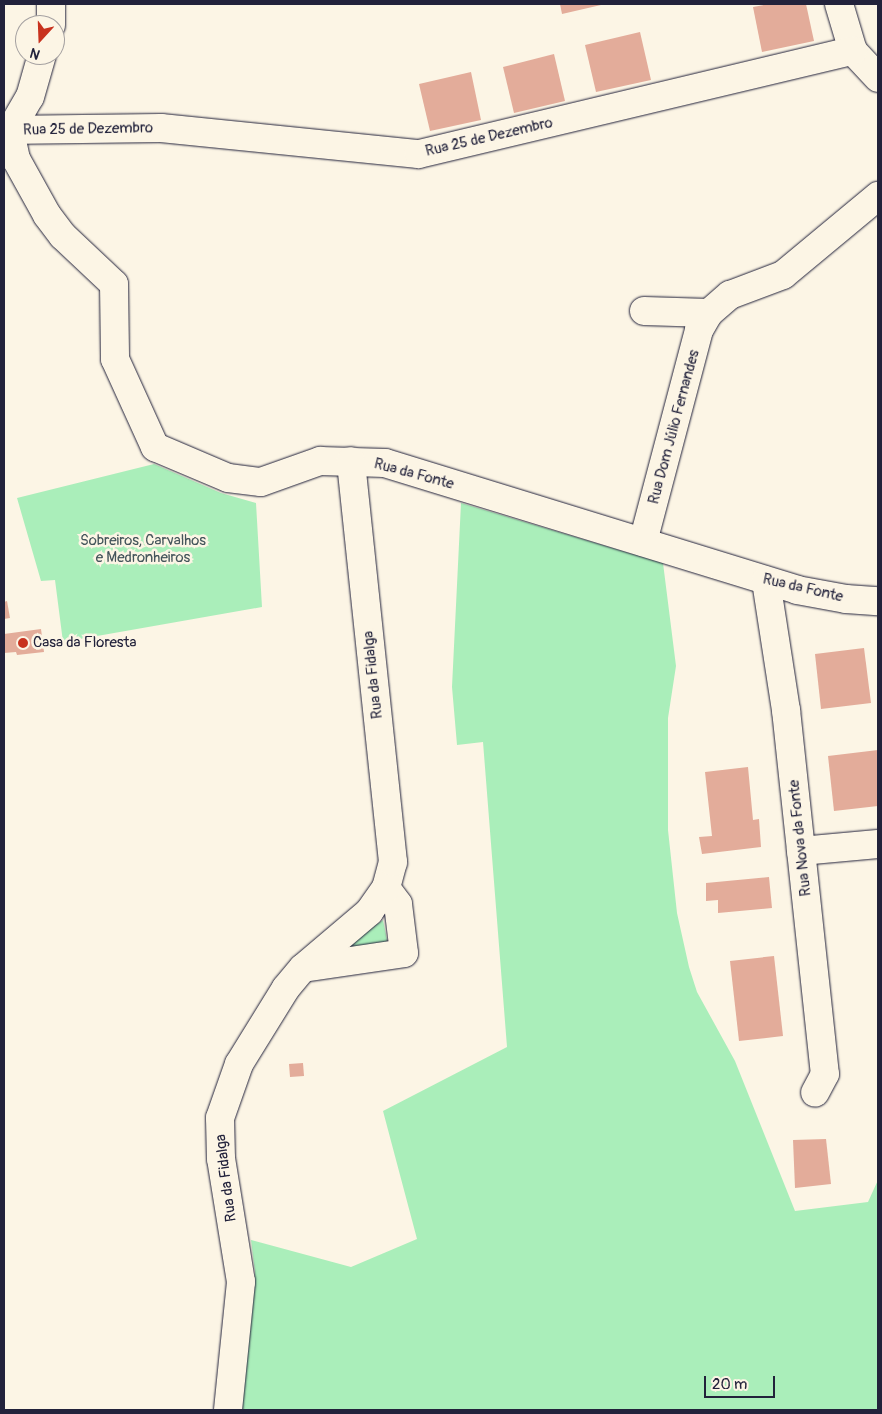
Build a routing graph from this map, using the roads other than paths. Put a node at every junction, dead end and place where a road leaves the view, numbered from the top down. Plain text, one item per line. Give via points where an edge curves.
1 (840, 4) edge
2 (853, 50) junction
3 (39, 65) edge
4 (878, 78) edge
5 (7, 131) edge
6 (878, 196) edge
7 (644, 311) dead end
8 (709, 313) junction
9 (351, 461) junction
10 (643, 542) junction
11 (766, 581) junction
12 (878, 601) edge
13 (878, 844) edge
14 (801, 851) junction
15 (386, 888) junction
16 (302, 968) junction
17 (814, 1093) dead end
18 (228, 1410) edge

1 - 2 street
2 - 4 street
2 - 5 street, Rua 25 de Dezembro via 419,154 161,128
3 - 5 street via 30,97
5 - 9 street, Rua da Fonte via 16,159 47,215 63,236 114,284 115,359 155,447 228,478 261,482 320,461
6 - 8 street, Rua Dom Júlio Fernandes via 783,275 730,295
7 - 8 street
8 - 10 street, Rua Dom Júlio Fernandes via 700,330
9 - 10 street, Rua da Fonte via 385,463
9 - 15 street, Rua da Fidalga via 393,862
10 - 11 street, Rua da Fonte
11 - 12 street, Rua da Fonte via 846,599
11 - 14 street, Rua Nova da Fonte via 786,710
13 - 14 street
14 - 17 street, Rua Nova da Fonte via 825,1074
15 - 16 street, Rua da Fidalga via 370,912
15 - 16 street via 398,904 404,953
16 - 18 street, Rua da Fidalga via 238,1064 220,1118 221,1159 241,1282

